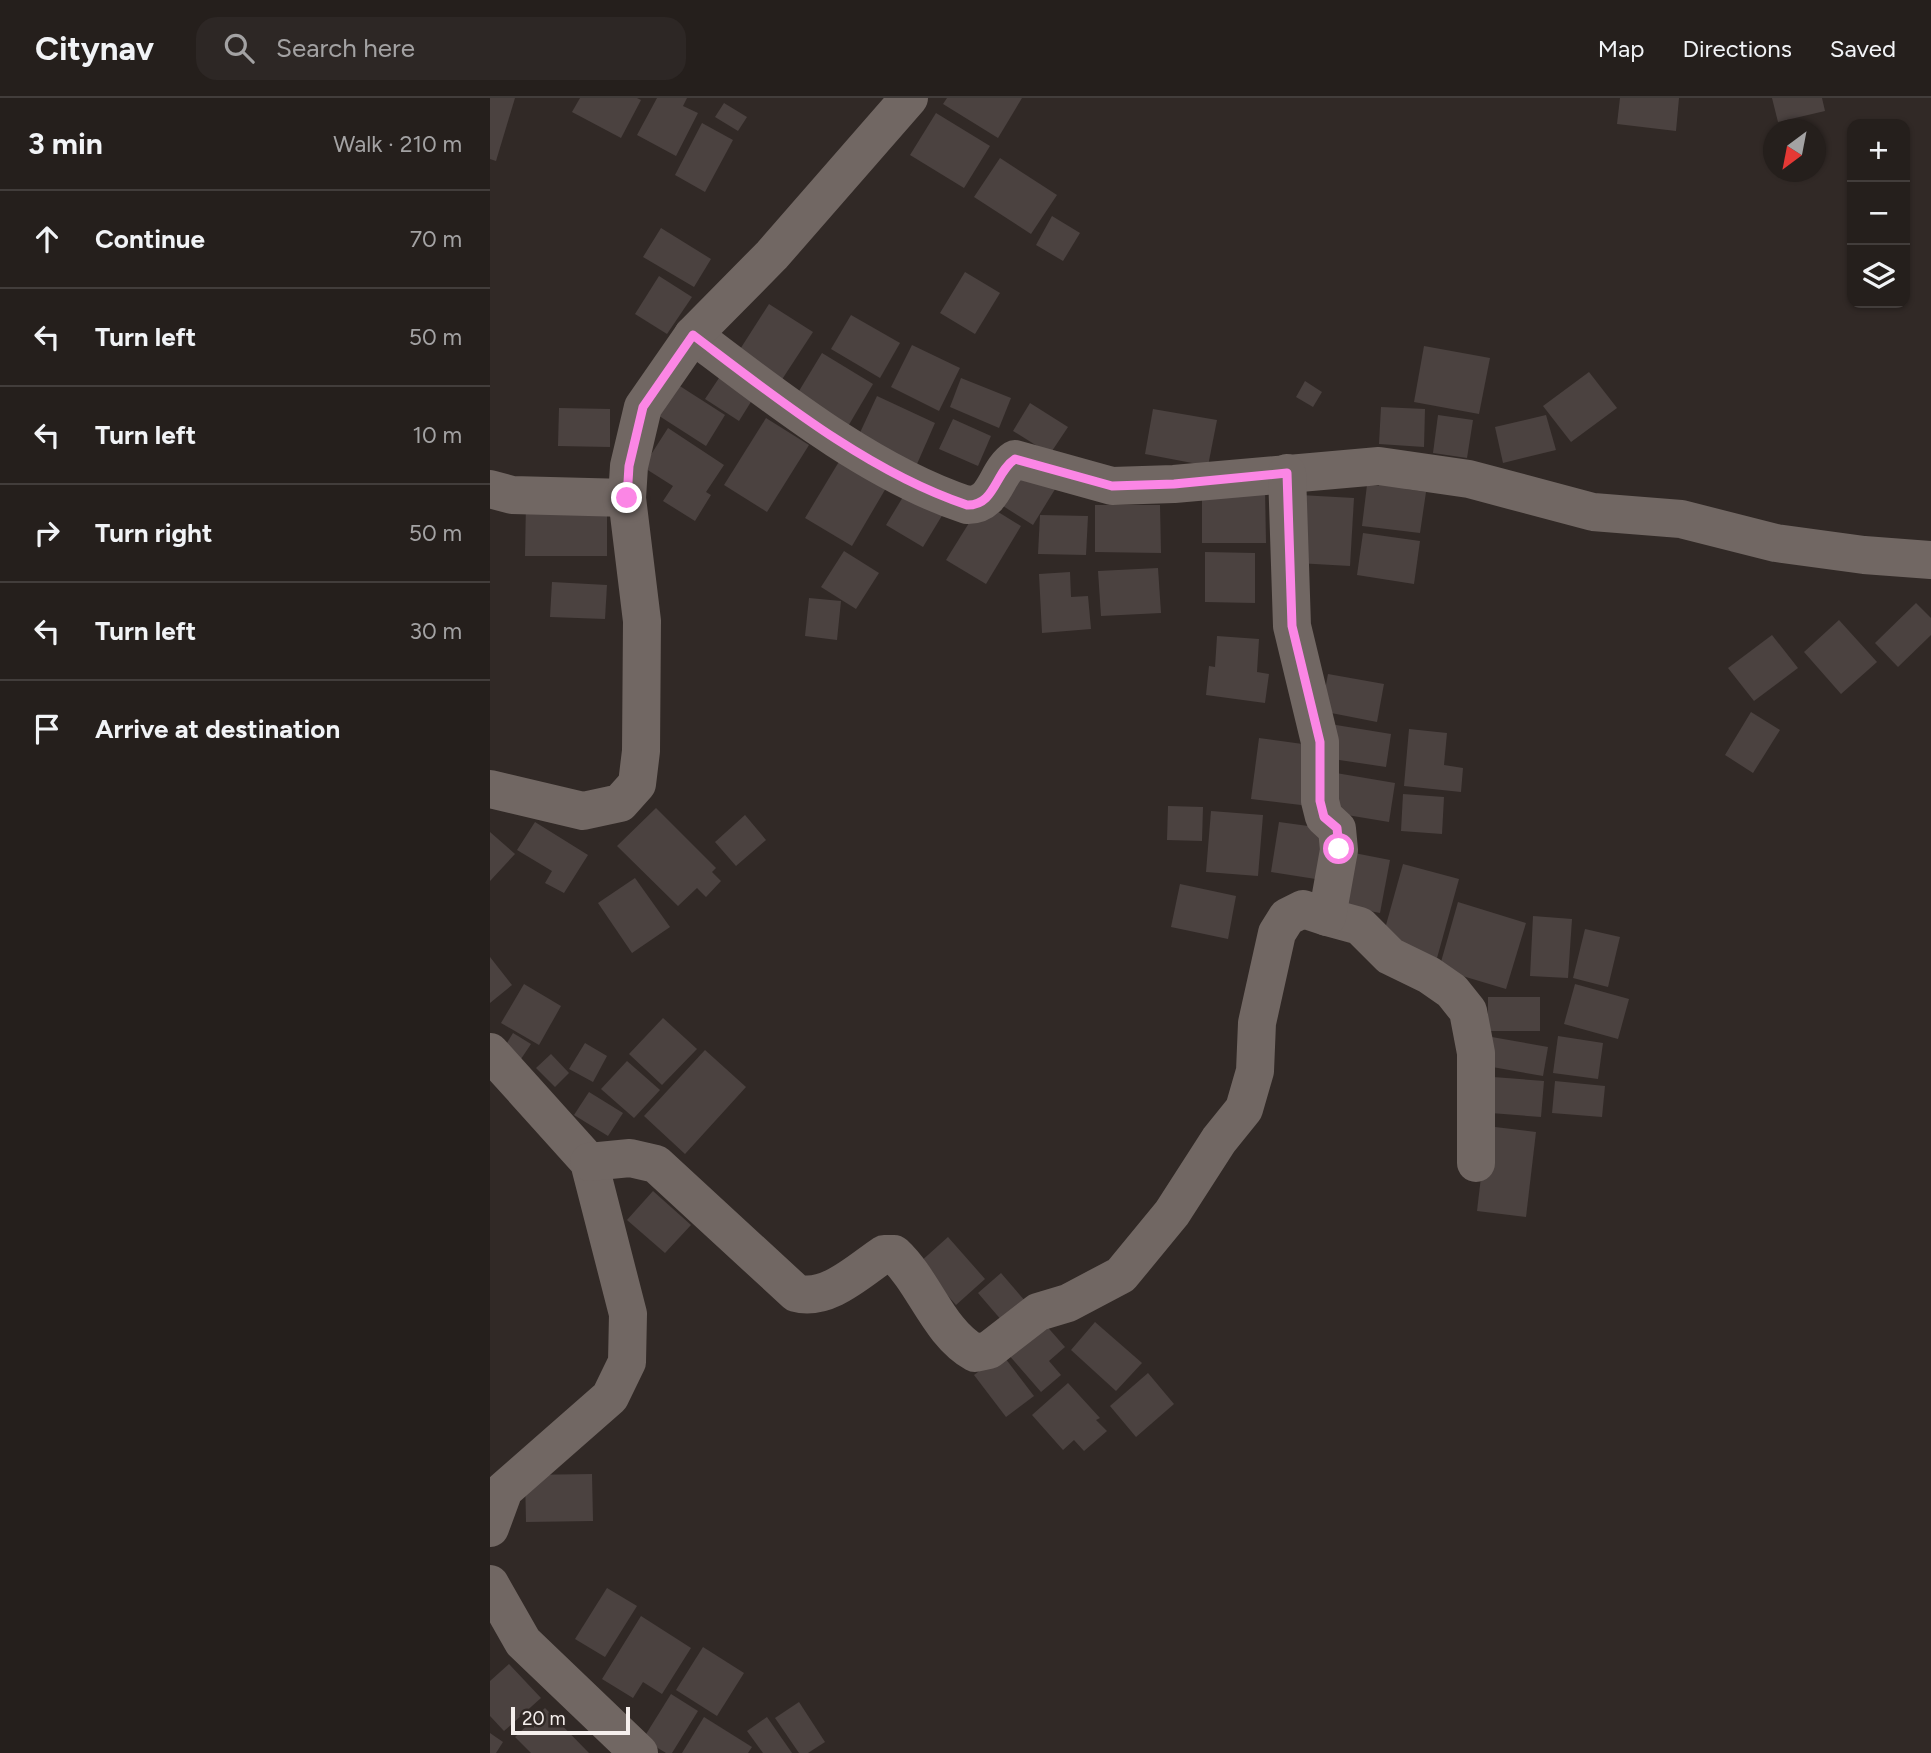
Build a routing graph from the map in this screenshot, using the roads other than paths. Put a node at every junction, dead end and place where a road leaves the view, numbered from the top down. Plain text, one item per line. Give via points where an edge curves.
1 (909, 98) edge
2 (693, 335) junction
3 (1287, 473) junction
4 (490, 489) edge
5 (627, 498) junction
6 (1931, 559) edge
7 (490, 789) edge
8 (1327, 916) junction
9 (490, 1052) edge
10 (589, 1162) junction
11 (1476, 1163) dead end
12 (490, 1528) edge
13 (490, 1584) edge
14 (639, 1753) edge

1 - 2 street via 772,255
2 - 3 street via 870,460 967,505 987,498 1015,459 1112,486
2 - 5 street via 643,407 629,466
3 - 6 street via 1379,466 1469,478 1592,512 1681,519 1776,543
3 - 8 street via 1292,626 1320,742 1320,801 1324,817 1337,828 1339,849
4 - 5 street via 512,495
5 - 7 street via 642,621 637,784 621,803 583,811
8 - 10 street via 1303,909 1287,917 1277,933 1257,1023 1255,1071 1244,1109 1172,1213 1121,1275 1068,1303 1038,1312 989,1350 975,1353 958,1343 908,1267 894,1254 884,1254 836,1286 806,1296 796,1293 656,1164 631,1158
8 - 11 street via 1360,926 1390,956 1429,975 1468,1010 1476,1053
9 - 10 street
10 - 12 street via 628,1314 627,1362 610,1397 504,1490
13 - 14 street via 523,1642

